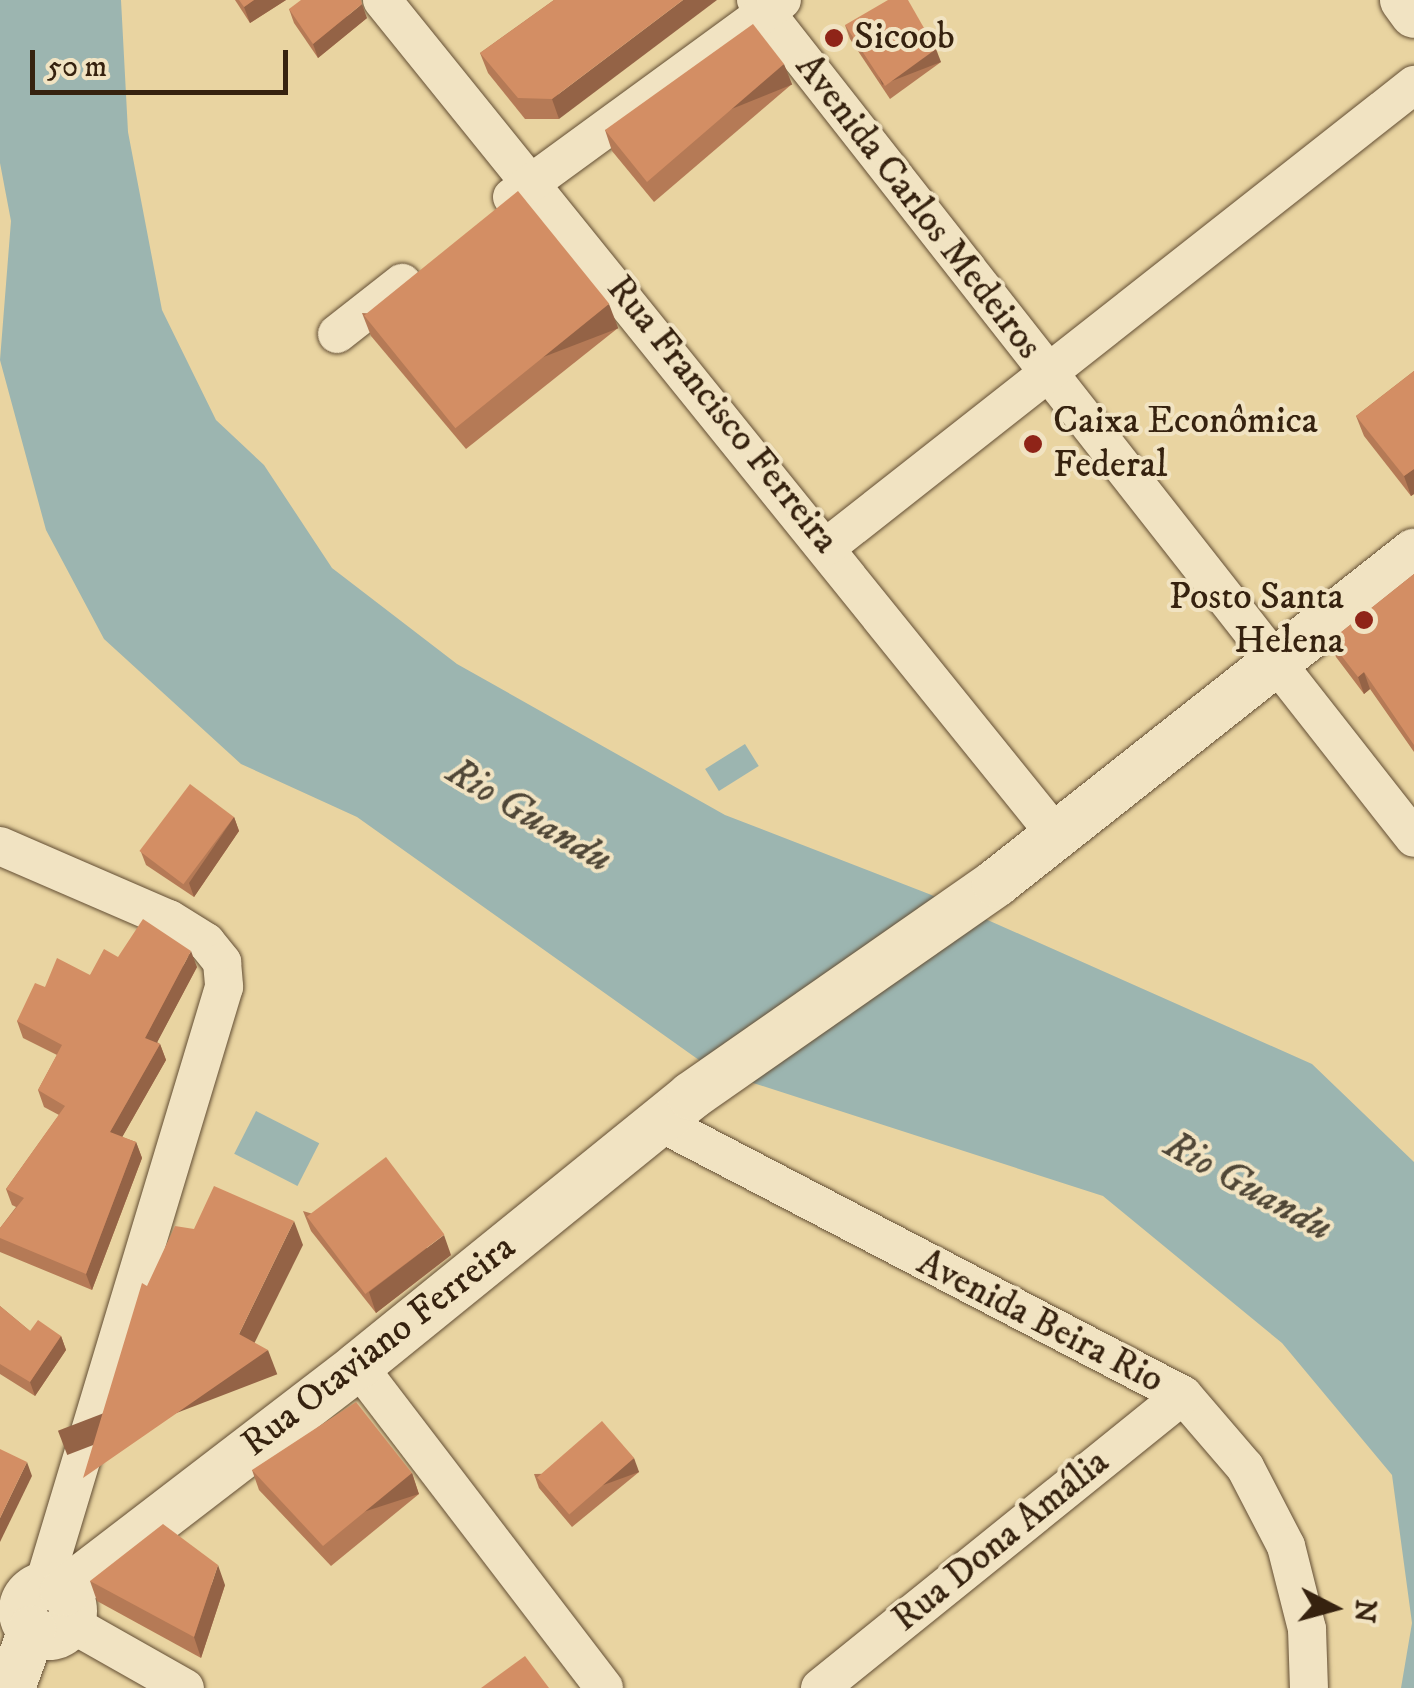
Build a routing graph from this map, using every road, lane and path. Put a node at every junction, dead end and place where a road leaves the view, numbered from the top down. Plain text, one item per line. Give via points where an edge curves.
1 (382, 0) edge
2 (1404, 0) edge
3 (768, 4) edge
4 (1414, 14) edge
5 (1414, 85) edge
6 (532, 181) junction
7 (487, 216) edge
8 (427, 263) edge
9 (337, 334) dead end
10 (1049, 375) junction
11 (828, 546) junction
12 (1414, 553) edge
13 (1274, 659) junction
14 (1056, 836) junction
15 (1414, 838) edge
16 (0, 846) edge
17 (675, 1109) junction
18 (358, 1366) junction
19 (1182, 1394) junction
20 (39, 1603) edge
21 (12, 1688) edge
22 (185, 1688) edge
23 (604, 1688) edge
24 (820, 1688) edge
25 (1309, 1688) edge

1 - 6 street, Rua Francisco Ferreira
2 - 4 street
3 - 6 street
3 - 10 street, Avenida Carlos Medeiros
5 - 10 street
6 - 7 street
6 - 11 street, Rua Francisco Ferreira
8 - 9 street
10 - 11 street
10 - 13 street, Avenida Carlos Medeiros
11 - 14 street, Rua Francisco Ferreira
12 - 13 street, Rua Otaviano Ferreira
13 - 14 street, Rua Otaviano Ferreira
13 - 15 street, Avenida Carlos Medeiros
14 - 17 street, Rua Otaviano Ferreira
16 - 20 street via 135,902 206,942 222,962 224,987
17 - 18 street, Rua Otaviano Ferreira
17 - 19 street, Avenida Beira Rio
18 - 20 street, Rua Otaviano Ferreira
18 - 23 street
19 - 24 street, Rua Dona Amália
19 - 25 street, Avenida Beira Rio via 1245,1468 1286,1546 1307,1629
20 - 21 street
20 - 22 street

